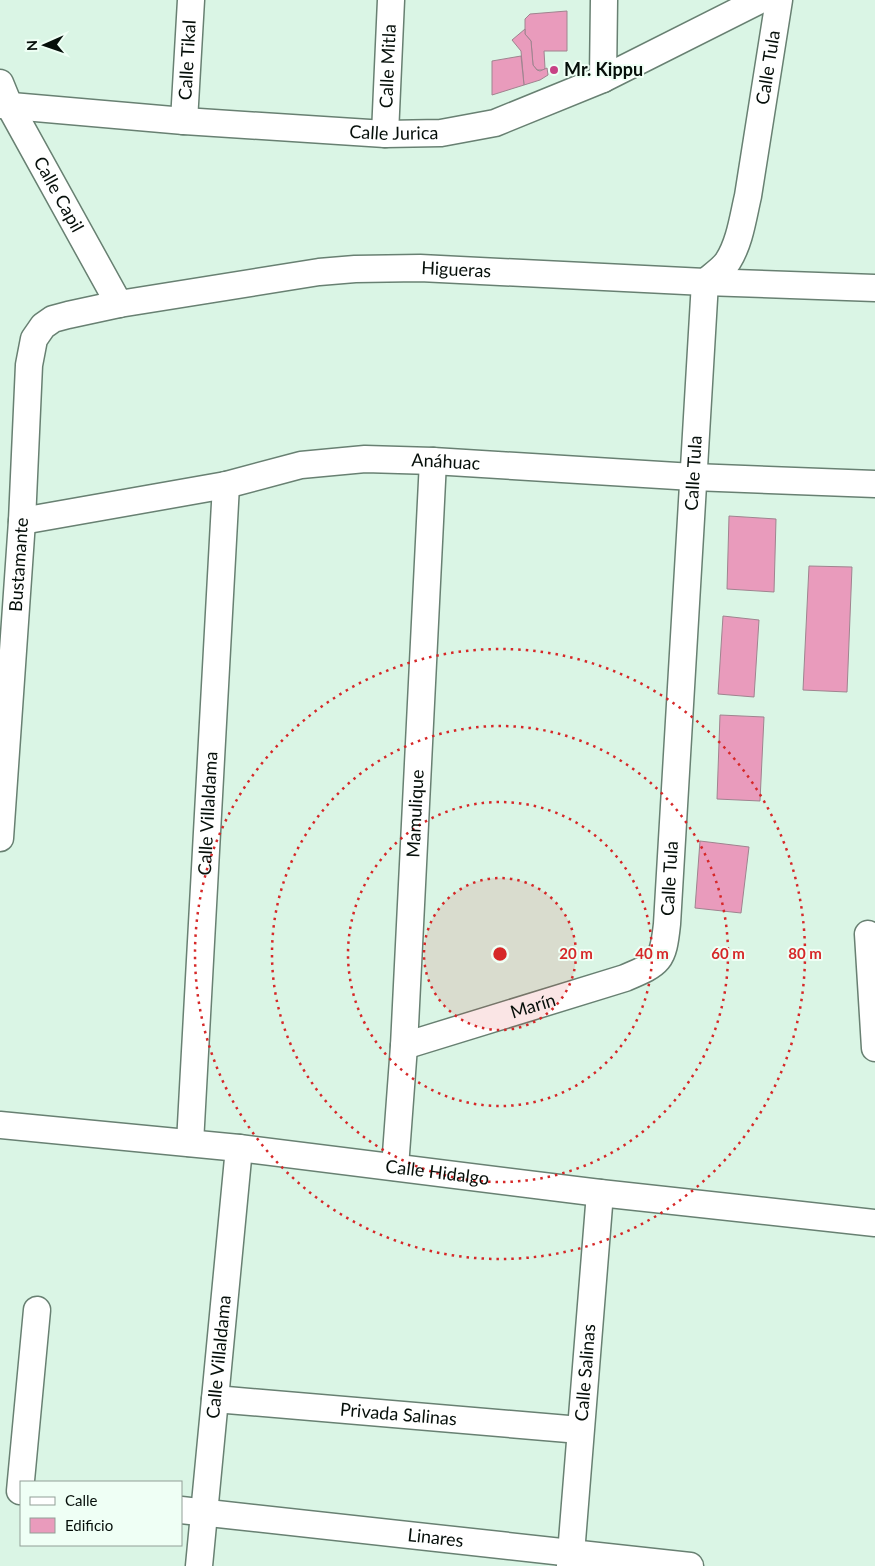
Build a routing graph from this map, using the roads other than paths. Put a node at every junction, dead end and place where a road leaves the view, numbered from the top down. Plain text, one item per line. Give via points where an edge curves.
1 (191, 0) edge
2 (391, 0) edge
3 (604, 0) edge
4 (760, 0) edge
5 (779, 0) edge
6 (603, 79) junction
7 (3, 98) edge
8 (184, 121) junction
9 (385, 134) junction
10 (705, 282) junction
11 (875, 288) edge
12 (119, 304) junction
13 (43, 326) joint
14 (433, 460) junction
15 (693, 477) junction
16 (875, 484) edge
17 (226, 485) junction
18 (22, 521) junction
19 (0, 838) edge
20 (868, 934) dead end
21 (658, 960) joint
22 (404, 1046) junction
23 (875, 1048) edge
24 (0, 1125) edge
25 (190, 1143) junction
26 (239, 1148) junction
27 (395, 1167) junction
28 (600, 1193) junction
29 (875, 1223) edge
30 (37, 1310) dead end
31 (215, 1399) junction
32 (580, 1430) junction
33 (14, 1490) edge
34 (193, 1512) edge
35 (571, 1559) edge
36 (199, 1566) edge
37 (690, 1566) edge

1 - 8 street, Calle Tikal
2 - 9 street, Calle Mitla
3 - 6 street
4 - 6 street, Calle Jurica
5 - 10 street, Calle Tula via 742,225 728,262
6 - 9 street, Calle Jurica via 495,123 441,133
7 - 8 street, Calle Jurica
7 - 12 street, Calle Capil
8 - 9 street, Calle Jurica
10 - 11 street, Higueras
10 - 12 street, Higueras via 420,268 355,269
10 - 15 street, Calle Tula
12 - 13 street, Higueras via 68,315
13 - 18 street, Bustamante via 34,339 29,365
14 - 15 street, Anáhuac
14 - 17 street, Anáhuac via 365,460 301,465
14 - 22 street, Mamulique
15 - 16 street, Anáhuac
15 - 21 street, Calle Tula via 667,924 664,949
17 - 18 street, Anáhuac
17 - 25 street, Calle Villaldama
18 - 19 street, Bustamante
20 - 23 street
21 - 22 street, Marín via 625,978
22 - 27 street, Mamulique
24 - 25 street, Calle Hidalgo
25 - 26 street, Calle Hidalgo
26 - 27 street, Calle Hidalgo
26 - 31 street, Calle Villaldama
27 - 28 street, Calle Hidalgo
28 - 29 street, Calle Hidalgo
28 - 32 street, Calle Salinas
30 - 33 street
31 - 32 street, Privada Salinas
31 - 34 street, Calle Villaldama
32 - 35 street, Calle Salinas
34 - 35 street, Linares
34 - 36 street, Calle Villaldama
35 - 37 street, Linares

